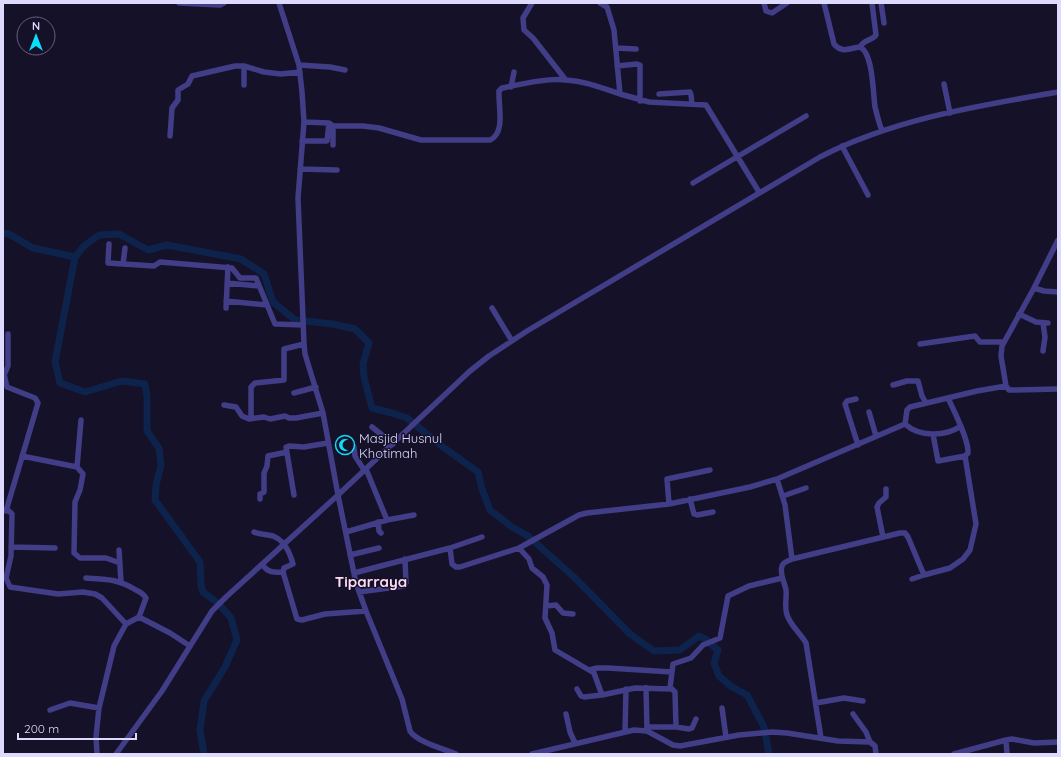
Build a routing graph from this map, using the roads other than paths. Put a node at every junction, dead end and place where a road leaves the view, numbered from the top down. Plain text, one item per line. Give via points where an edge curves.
1 (179, 3) edge
2 (224, 3) edge
3 (279, 3) edge
4 (532, 3) edge
5 (600, 3) edge
6 (764, 3) edge
7 (787, 3) edge
8 (824, 3) edge
9 (872, 3) edge
10 (881, 3) edge
11 (884, 22) dead end
12 (860, 47) junction
13 (616, 48) junction
14 (636, 49) dead end
15 (244, 66) junction
16 (618, 66) junction
17 (299, 69) junction
18 (345, 70) dead end
19 (514, 72) dead end
20 (565, 79) junction
21 (944, 84) dead end
22 (244, 85) dead end
23 (511, 86) junction
24 (1058, 92) edge
25 (620, 94) junction
26 (659, 94) dead end
27 (640, 101) junction
28 (692, 104) junction
29 (950, 113) junction
30 (806, 116) dead end
31 (304, 122) junction
32 (331, 125) junction
33 (882, 131) junction
34 (170, 136) dead end
35 (302, 141) junction
36 (333, 146) dead end
37 (842, 146) junction
38 (738, 157) junction
39 (300, 169) junction
40 (337, 170) dead end
41 (693, 183) dead end
42 (759, 192) junction
43 (868, 195) dead end
44 (1058, 240) edge
45 (109, 244) dead end
46 (125, 248) dead end
47 (123, 264) junction
48 (228, 267) junction
49 (227, 283) junction
50 (259, 286) junction
51 (1034, 288) junction
52 (1058, 292) edge
53 (226, 301) junction
54 (267, 305) junction
55 (226, 308) dead end
56 (492, 308) dead end
57 (1019, 314) junction
58 (302, 324) junction
59 (8, 334) dead end
60 (512, 341) junction
61 (1003, 342) junction
62 (304, 344) junction
63 (920, 344) dead end
64 (1043, 351) dead end
65 (3, 374) edge
66 (893, 385) dead end
67 (1006, 386) junction
68 (316, 387) junction
69 (1058, 389) edge
70 (294, 393) dead end
71 (948, 398) junction
72 (856, 399) dead end
73 (926, 403) junction
74 (224, 405) dead end
75 (323, 412) junction
76 (869, 412) dead end
77 (251, 419) junction
78 (81, 420) dead end
79 (905, 424) junction
80 (960, 426) junction
81 (372, 427) dead end
82 (933, 434) junction
83 (876, 436) junction
84 (328, 443) junction
85 (393, 444) junction
86 (858, 445) junction
87 (354, 447) dead end
88 (287, 452) junction
89 (22, 456) junction
90 (966, 456) junction
91 (77, 467) junction
92 (365, 470) junction
93 (710, 470) dead end
94 (777, 479) junction
95 (806, 488) dead end
96 (886, 489) dead end
97 (294, 495) dead end
98 (338, 495) junction
99 (783, 496) junction
100 (260, 499) dead end
101 (690, 499) junction
102 (669, 504) junction
103 (4, 511) edge
104 (713, 512) dead end
105 (414, 515) dead end
106 (387, 520) junction
107 (378, 522) junction
108 (254, 532) dead end
109 (346, 532) junction
110 (381, 533) dead end
111 (482, 537) dead end
112 (883, 537) junction
113 (284, 544) junction
114 (11, 548) junction
115 (55, 548) dead end
116 (379, 548) dead end
117 (450, 548) junction
118 (519, 548) junction
119 (119, 550) dead end
120 (350, 555) junction
121 (405, 559) junction
122 (792, 559) junction
123 (120, 563) junction
124 (262, 564) junction
125 (283, 572) junction
126 (354, 573) junction
127 (924, 575) junction
128 (4, 578) edge
129 (86, 578) dead end
130 (782, 578) junction
131 (912, 579) dead end
132 (121, 582) junction
133 (359, 592) junction
134 (546, 606) junction
135 (366, 611) junction
136 (573, 614) dead end
137 (139, 616) junction
138 (126, 624) junction
139 (190, 646) junction
140 (589, 670) junction
141 (672, 672) junction
142 (646, 688) junction
143 (670, 688) junction
144 (577, 689) dead end
145 (626, 689) junction
146 (602, 695) junction
147 (863, 701) dead end
148 (816, 703) junction
149 (99, 708) junction
150 (722, 708) dead end
151 (50, 710) dead end
152 (566, 714) dead end
153 (853, 714) dead end
154 (696, 719) dead end
155 (676, 727) junction
156 (647, 729) junction
157 (624, 732) junction
158 (726, 737) junction
159 (821, 738) junction
160 (1006, 740) junction
161 (870, 742) junction
162 (1058, 742) edge
163 (575, 743) junction
164 (97, 754) edge
165 (116, 754) edge
166 (456, 754) edge
167 (532, 754) edge
168 (876, 754) edge
169 (954, 754) edge
170 (1007, 754) edge

1 - 2 street
3 - 17 street
4 - 20 street via 523,18 524,30
5 - 13 street via 608,7
6 - 7 street via 766,11 772,13
8 - 12 street via 837,48 843,50
9 - 12 street via 876,35 863,42
10 - 11 street
12 - 33 street via 865,50 869,63 877,116
13 - 14 street
13 - 16 street
15 - 17 street via 281,74
15 - 22 street
15 - 34 street via 191,77 188,84 178,90 178,100 172,108
16 - 25 street
16 - 27 street via 640,65
17 - 18 street via 330,67
17 - 31 street
19 - 23 street
20 - 23 street
20 - 25 street via 584,82
21 - 29 street
23 - 32 street via 499,91 500,127 497,135 490,140 421,140 379,128
24 - 29 street
25 - 27 street
26 - 28 street via 690,92
27 - 28 street
28 - 38 street via 708,107
29 - 33 street
30 - 38 street
31 - 32 street
31 - 35 street
32 - 35 street via 327,141
32 - 36 street
33 - 37 street
35 - 39 street
37 - 42 street
37 - 43 street
38 - 41 street
38 - 42 street
39 - 40 street
39 - 58 street via 298,198
42 - 60 street
44 - 51 street
45 - 47 street via 108,263
46 - 47 street
47 - 48 street via 154,266 160,262
48 - 49 street
48 - 50 street via 240,278 256,278
49 - 50 street
49 - 53 street
50 - 54 street
51 - 52 street
51 - 57 street
53 - 54 street
53 - 55 street
54 - 58 street via 275,324
56 - 60 street
57 - 61 street
57 - 64 street via 1033,321 1046,323
58 - 62 street
59 - 65 street via 8,366
60 - 85 street via 470,371
61 - 63 street via 980,342 974,336
61 - 67 street via 1001,349
62 - 68 street
62 - 77 street via 284,349 284,380 255,383 252,387
65 - 89 street via 7,387 37,400
66 - 73 street via 918,381
67 - 69 street via 1009,390
67 - 71 street
68 - 70 street
68 - 75 street
71 - 73 street
71 - 80 street
72 - 86 street via 845,404
73 - 79 street via 908,408
74 - 77 street via 236,407 242,416
75 - 77 street via 296,418 285,416
75 - 84 street
76 - 83 street
78 - 91 street
79 - 82 street via 918,432
79 - 83 street
80 - 82 street via 956,430
80 - 90 street via 968,449
81 - 85 street
82 - 90 street via 938,461
83 - 86 street
84 - 88 street via 304,447 287,446
84 - 98 street
85 - 92 street
86 - 94 street
87 - 92 street via 355,456
88 - 97 street
88 - 100 street via 268,456 264,473 264,492 260,494
89 - 91 street
89 - 103 street
90 - 127 street via 976,524 970,550 963,559 950,568
91 - 123 street via 83,474 75,502 74,553 80,558 106,558
92 - 98 street
92 - 106 street
93 - 102 street via 667,479
94 - 99 street
94 - 101 street via 744,489
95 - 99 street
96 - 112 street via 886,497 876,507
98 - 109 street
98 - 113 street
99 - 122 street
101 - 102 street
101 - 104 street via 694,514
102 - 118 street via 587,513
103 - 114 street via 12,514
105 - 106 street
106 - 107 street
107 - 109 street
107 - 110 street
108 - 113 street via 274,536
109 - 120 street
111 - 117 street
112 - 122 street
112 - 127 street via 905,533
113 - 124 street
113 - 125 street via 293,564 284,568
114 - 115 street
114 - 128 street
116 - 120 street
117 - 118 street via 452,564 458,567
117 - 121 street
118 - 134 street via 529,559 532,568 546,582
119 - 123 street
120 - 126 street
121 - 126 street
121 - 133 street via 404,586
122 - 130 street via 783,564
123 - 132 street
124 - 125 street via 268,571
124 - 139 street via 212,611
125 - 135 street via 296,617 300,620 325,614
126 - 133 street
127 - 131 street
128 - 138 street via 12,588 58,594 94,594 102,598
129 - 132 street
130 - 141 street via 749,586 728,596 720,638 708,642 694,657 673,664
130 - 148 street via 786,589 787,614 793,628 806,643
132 - 137 street via 146,598
133 - 135 street
134 - 136 street via 556,605 563,613
134 - 140 street via 546,620 555,650
135 - 166 street via 400,692 411,733 419,739
137 - 138 street
137 - 139 street
138 - 149 street via 114,646
139 - 165 street via 162,691
140 - 141 street via 599,668
140 - 146 street via 595,676
141 - 143 street
142 - 143 street
142 - 145 street
142 - 156 street
143 - 155 street via 675,692
144 - 146 street via 584,697
145 - 146 street
145 - 157 street
147 - 148 street via 844,698
148 - 159 street
149 - 151 street via 70,703
149 - 164 street
150 - 158 street
152 - 163 street
153 - 161 street
154 - 155 street via 692,728
155 - 156 street
156 - 157 street
156 - 158 street via 673,745 680,746
157 - 163 street
158 - 159 street via 772,732
159 - 161 street
160 - 162 street
160 - 169 street
160 - 170 street
161 - 168 street
163 - 167 street

